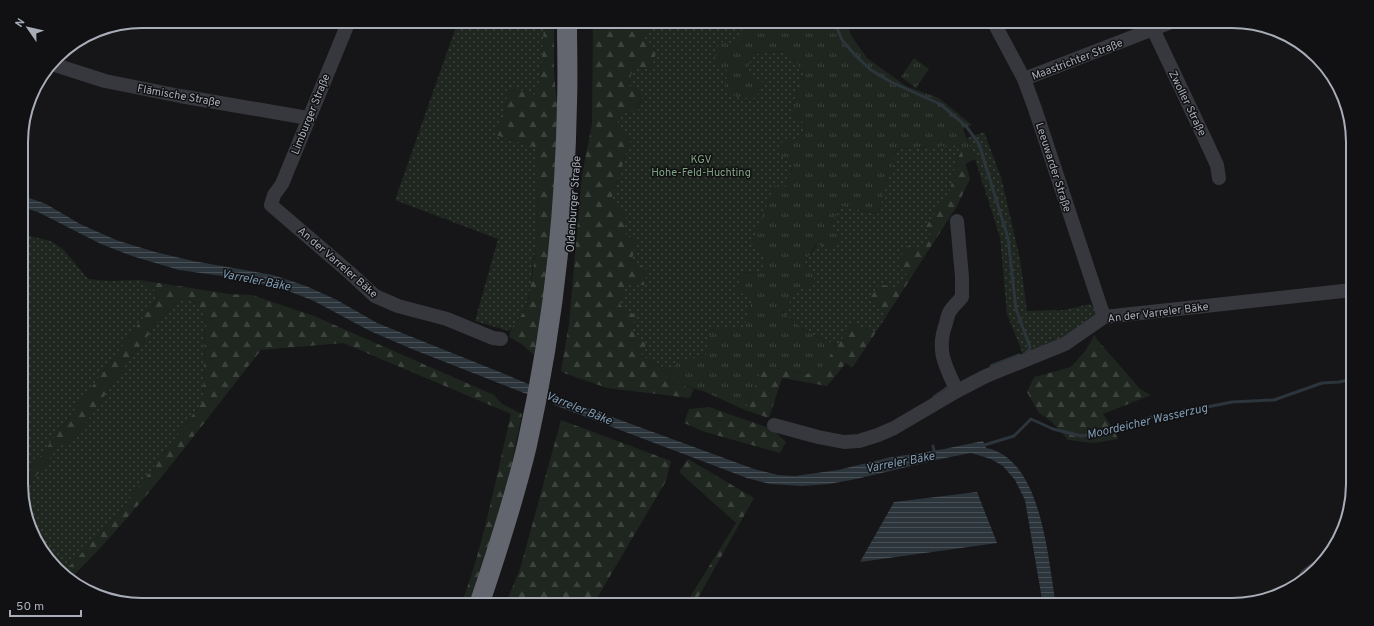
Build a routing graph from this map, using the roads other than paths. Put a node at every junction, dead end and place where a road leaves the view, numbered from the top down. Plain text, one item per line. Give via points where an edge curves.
1 (346, 28) edge
2 (567, 28) edge
3 (578, 28) edge
4 (997, 28) edge
5 (1158, 28) edge
6 (1153, 30) junction
7 (57, 66) edge
8 (1024, 79) junction
9 (308, 118) junction
10 (1219, 178) dead end
11 (271, 205) joint
12 (957, 221) dead end
13 (1346, 291) edge
14 (1104, 317) junction
15 (501, 339) dead end
16 (547, 374) junction
17 (957, 391) junction
18 (538, 417) junction
19 (774, 425) dead end
20 (481, 598) edge
21 (494, 598) edge

1 - 9 street, Limburger Straße
2 - 16 highway, Oldenburger Straße via 564,166
3 - 16 highway, Oldenburger Straße via 577,138 571,235 565,298
4 - 8 street, Leeuwarder Straße
5 - 6 street, Maastrichter Straße
6 - 8 street, Maastrichter Straße
6 - 10 street, Zwoller Straße via 1217,165
7 - 9 street, Flämische Straße via 105,81
8 - 14 street, Leeuwarder Straße
9 - 11 street, Limburger Straße
11 - 15 street, An der Varreler Bäke via 375,296 398,306 447,319
12 - 17 street via 962,297 950,311 942,333 941,352
13 - 14 street, An der Varreler Bäke
14 - 17 street, An der Varreler Bäke via 1065,344 986,376
16 - 18 highway
17 - 19 street, An der Varreler Bäke via 894,428 859,441 844,442
18 - 20 highway
18 - 21 highway via 533,472

